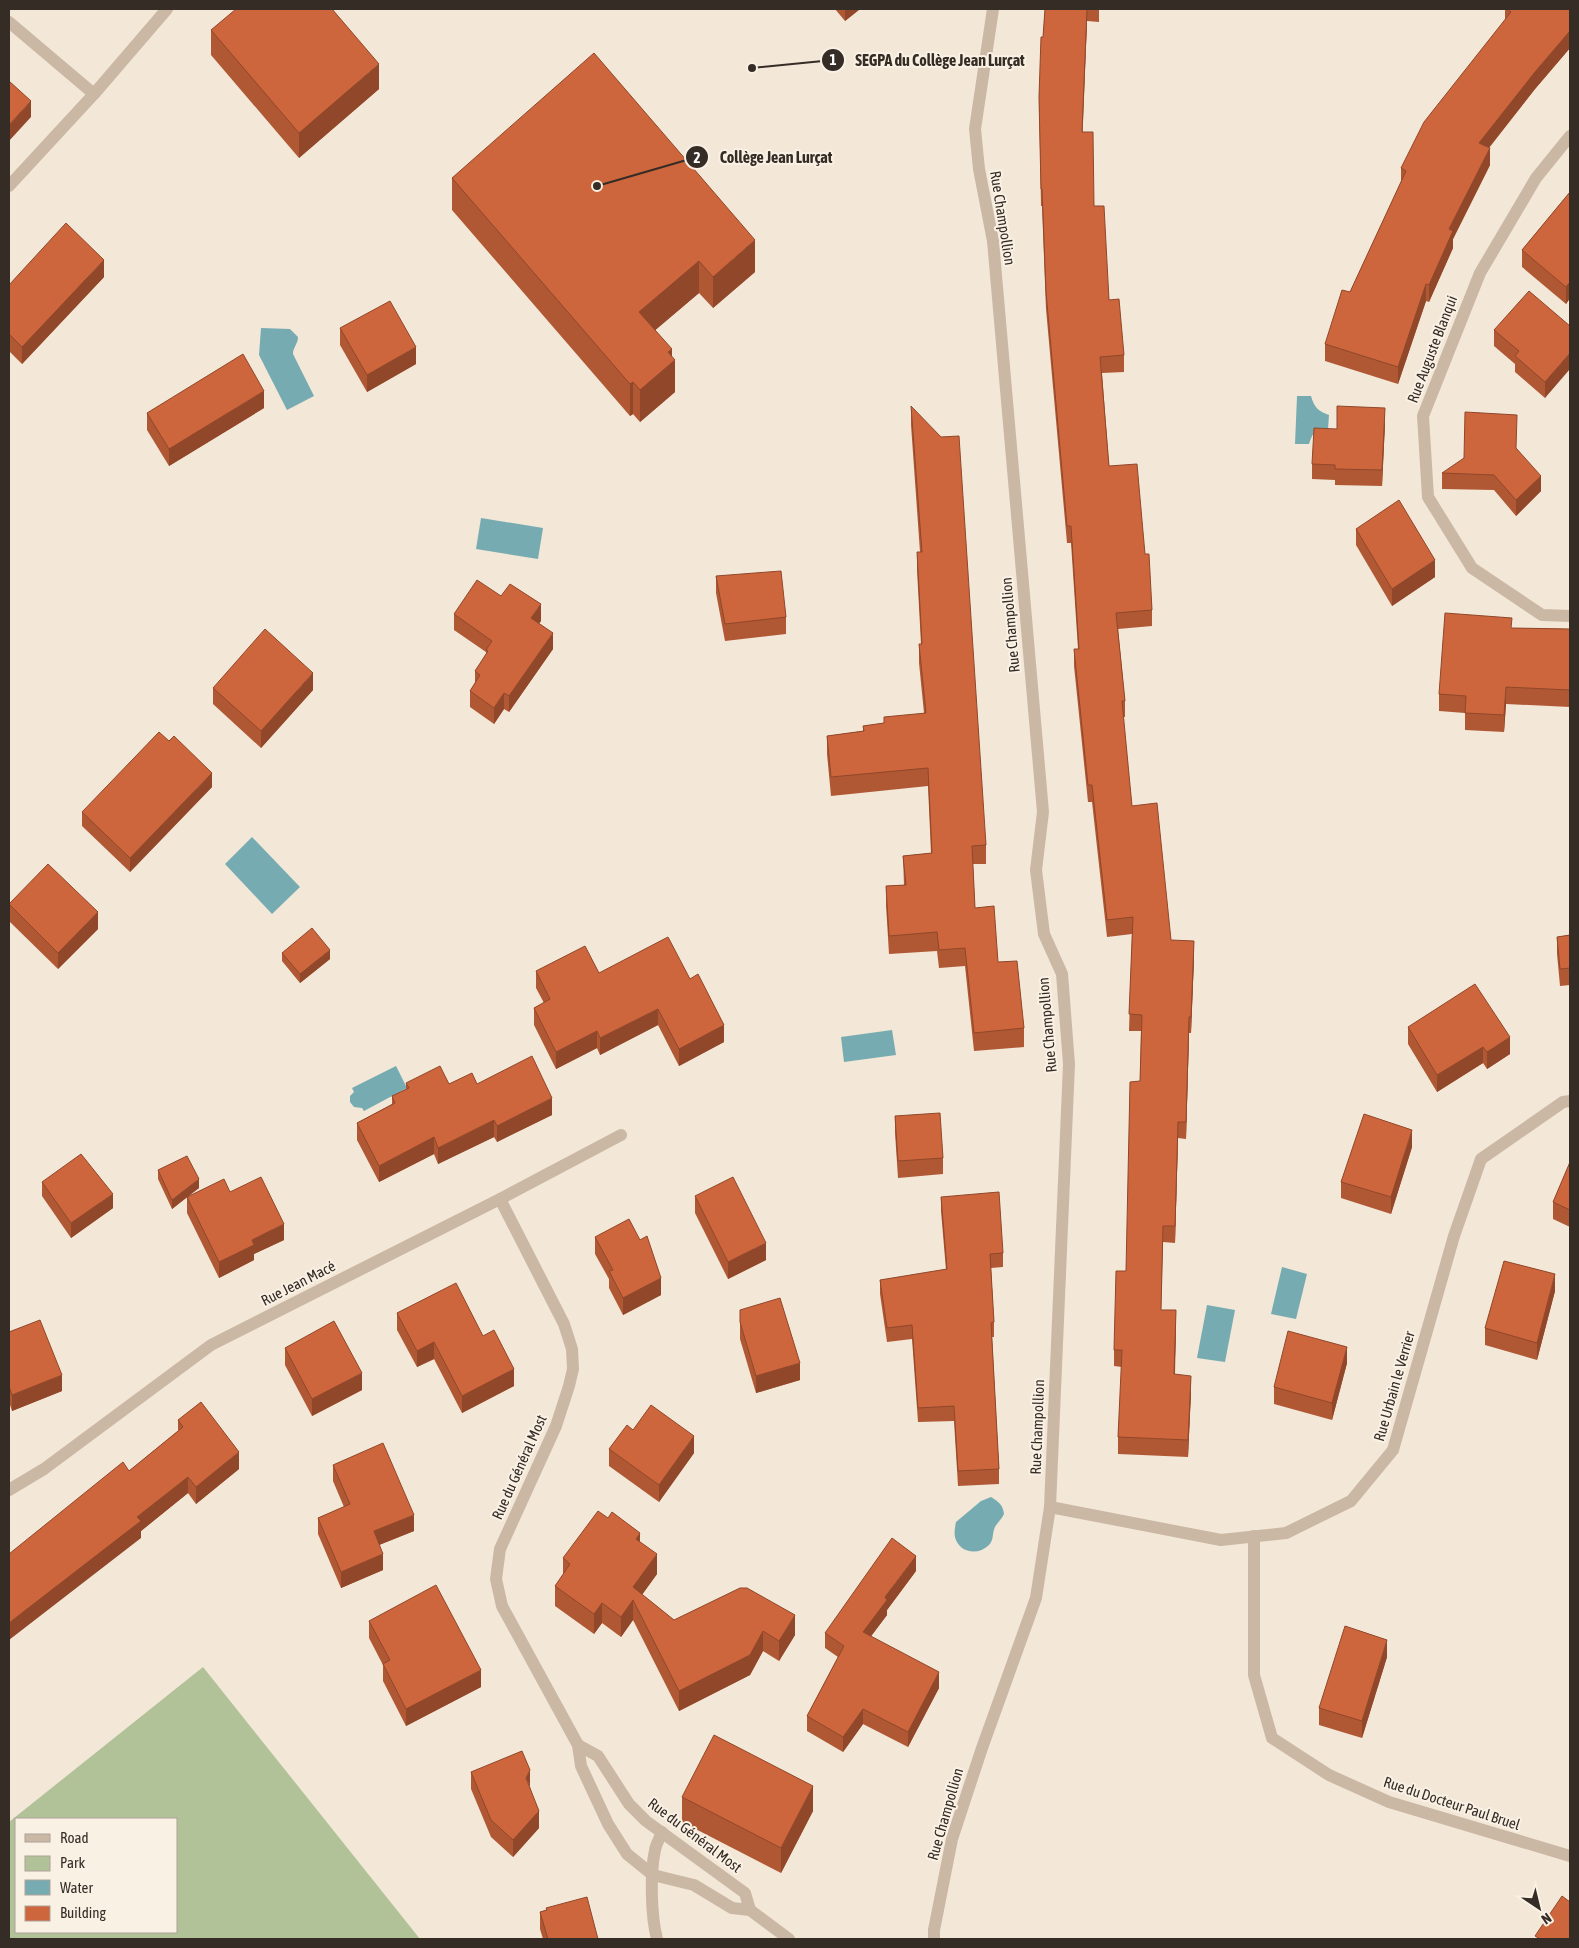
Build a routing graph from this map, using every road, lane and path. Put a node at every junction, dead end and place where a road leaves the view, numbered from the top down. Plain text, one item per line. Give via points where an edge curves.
1 (167, 9) edge
2 (993, 9) edge
3 (9, 22) edge
4 (94, 94) junction
5 (1570, 136) edge
6 (9, 186) edge
7 (1570, 616) edge
8 (1570, 1101) edge
9 (621, 1135) dead end
10 (500, 1199) junction
11 (9, 1490) edge
12 (1050, 1507) junction
13 (1254, 1536) junction
14 (578, 1745) junction
15 (662, 1832) junction
16 (1570, 1856) edge
17 (653, 1875) junction
18 (750, 1910) junction
19 (657, 1939) edge
20 (789, 1939) edge
21 (934, 1939) edge

1 - 4 street
2 - 12 street, Rue Champollion via 975,129 993,241 1043,812 1036,870 1044,934 1062,974 1068,1064
3 - 4 street
4 - 6 street
5 - 7 street, Rue Auguste Blanqui via 1536,178 1480,273 1424,416 1428,497 1472,568 1542,615
8 - 13 street, Rue Urbain le Verrier via 1563,1102 1481,1159 1454,1236 1394,1450 1351,1501 1286,1533
9 - 10 street, Rue Jean Macé
10 - 11 street, Rue Jean Macé via 211,1344 44,1469
10 - 14 street, Rue du Général Most via 564,1324 572,1349 573,1369 556,1426 500,1549 496,1579 502,1606
12 - 13 street, Rue Urbain le Verrier via 1221,1540
12 - 21 street, Rue Champollion via 1036,1598 952,1839
13 - 16 street, Rue du Docteur Paul Bruel via 1254,1675 1272,1738 1329,1775 1389,1802
14 - 15 street, Rue du Général Most via 598,1756 629,1804
14 - 17 street, Rue du Général Most via 581,1766 608,1824 627,1854
15 - 17 street via 655,1849
15 - 18 street, Rue du Général Most via 745,1893
17 - 18 street, Rue du Général Most via 694,1885 732,1908
17 - 19 street
18 - 20 street, Rue du Général Most

